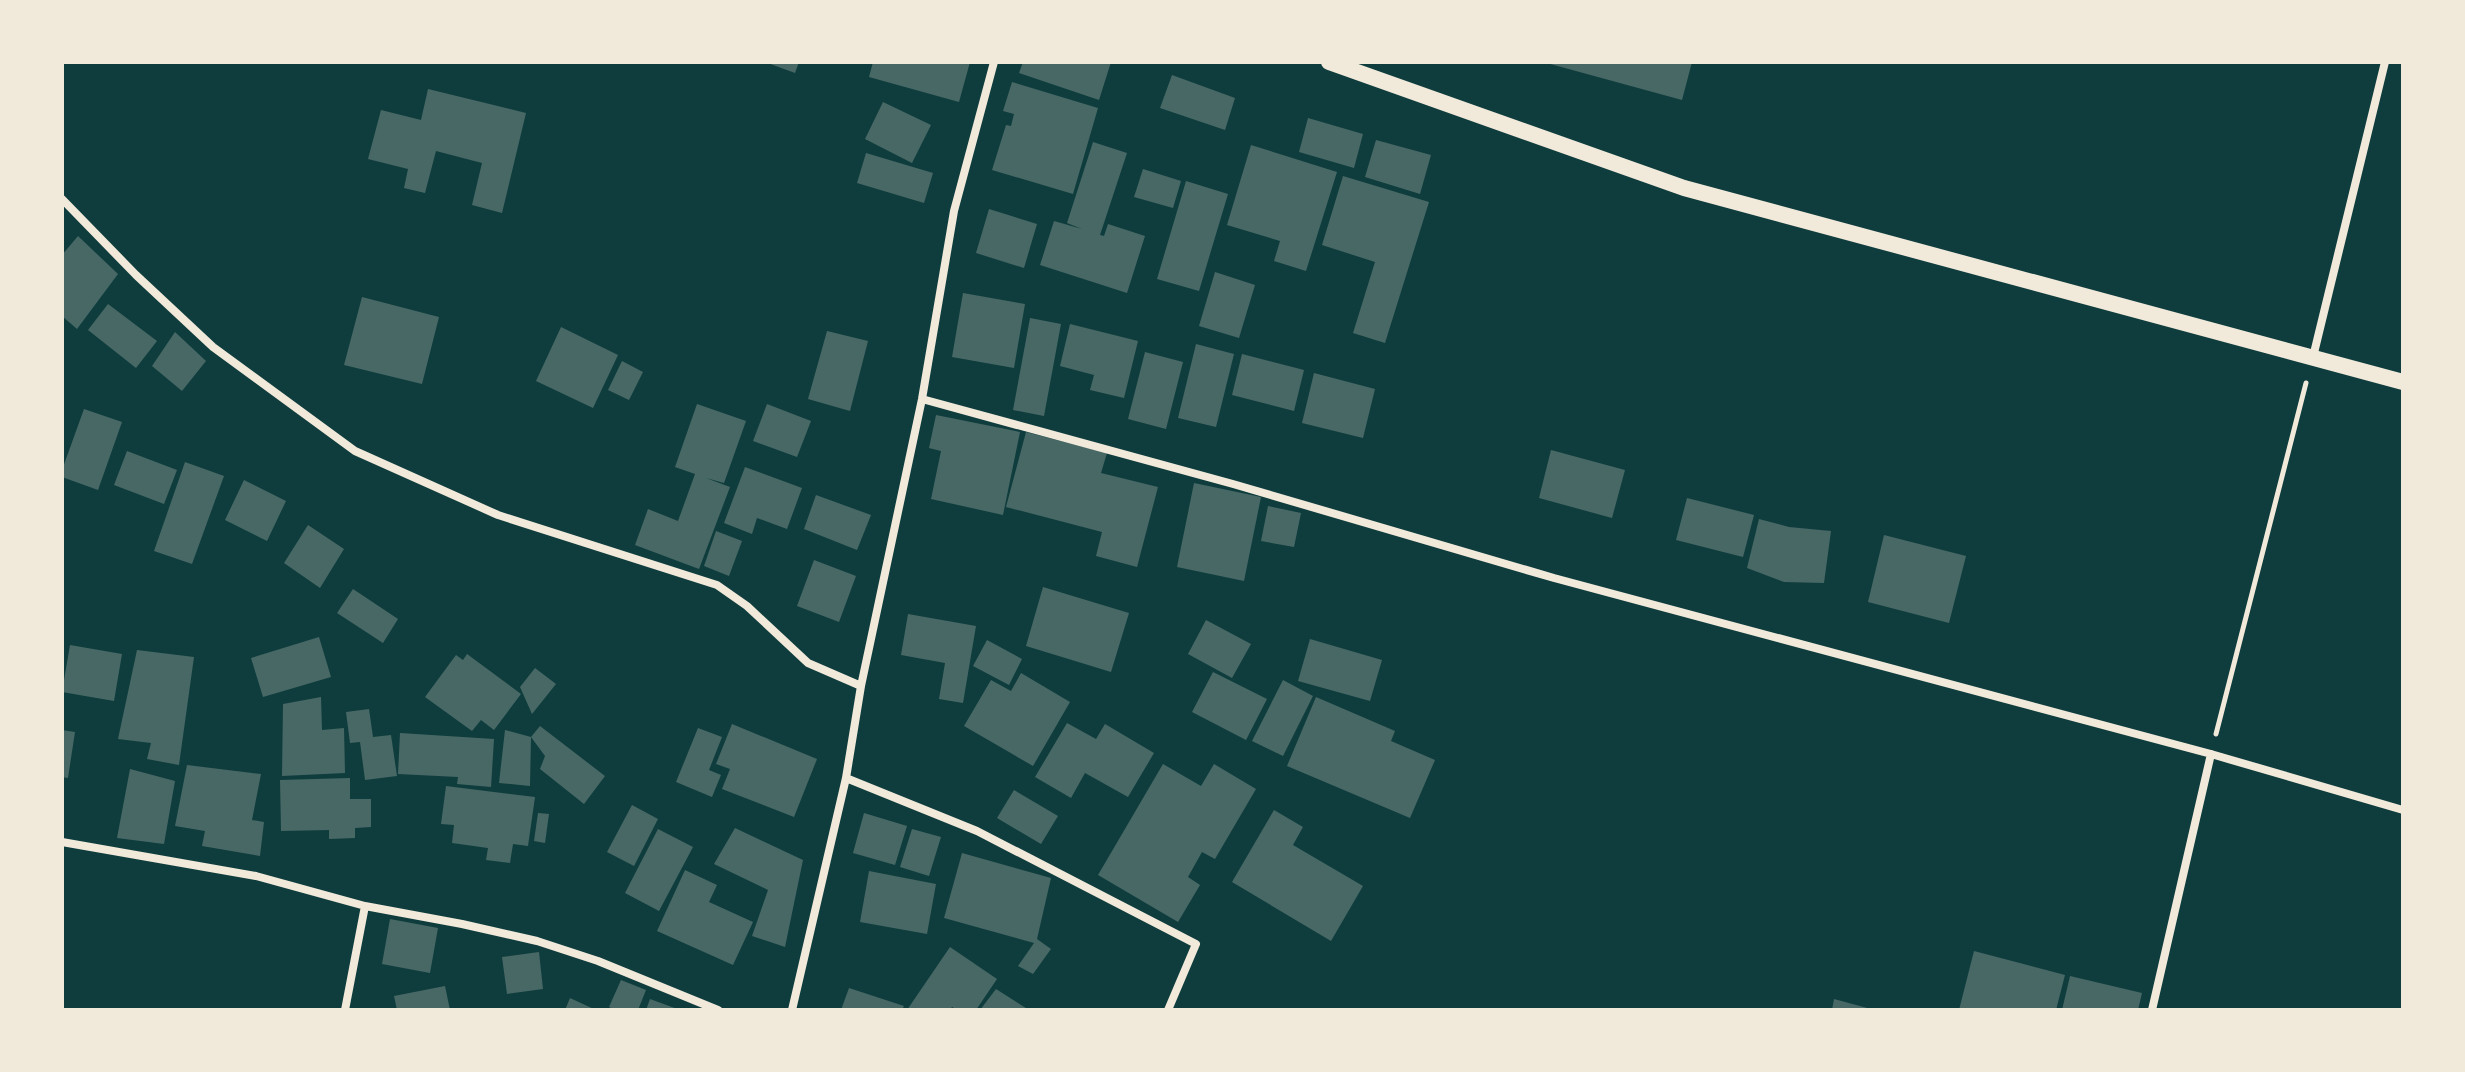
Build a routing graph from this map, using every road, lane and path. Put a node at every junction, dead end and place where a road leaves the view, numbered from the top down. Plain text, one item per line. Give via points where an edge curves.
1 (994, 62) edge
2 (1329, 62) edge
3 (2385, 62) edge
4 (62, 199) edge
5 (2313, 358) junction
6 (2403, 382) edge
7 (922, 399) junction
8 (861, 686) junction
9 (2211, 754) junction
10 (846, 778) junction
11 (2403, 810) edge
12 (62, 842) edge
13 (365, 906) junction
14 (345, 1010) edge
15 (718, 1010) edge
16 (792, 1010) edge
17 (1168, 1010) edge
18 (2152, 1010) edge

1 - 7 street via 954,211
2 - 5 main road via 1684,188
3 - 5 street
4 - 8 street via 213,347 355,451 498,515 717,585 808,663
5 - 6 main road
5 - 9 path
7 - 8 street
7 - 9 street via 1554,578
8 - 10 street
9 - 11 street
9 - 18 street
10 - 16 street
10 - 17 street via 977,831 1196,944
12 - 13 street via 256,876
13 - 14 street
13 - 15 street via 537,941

